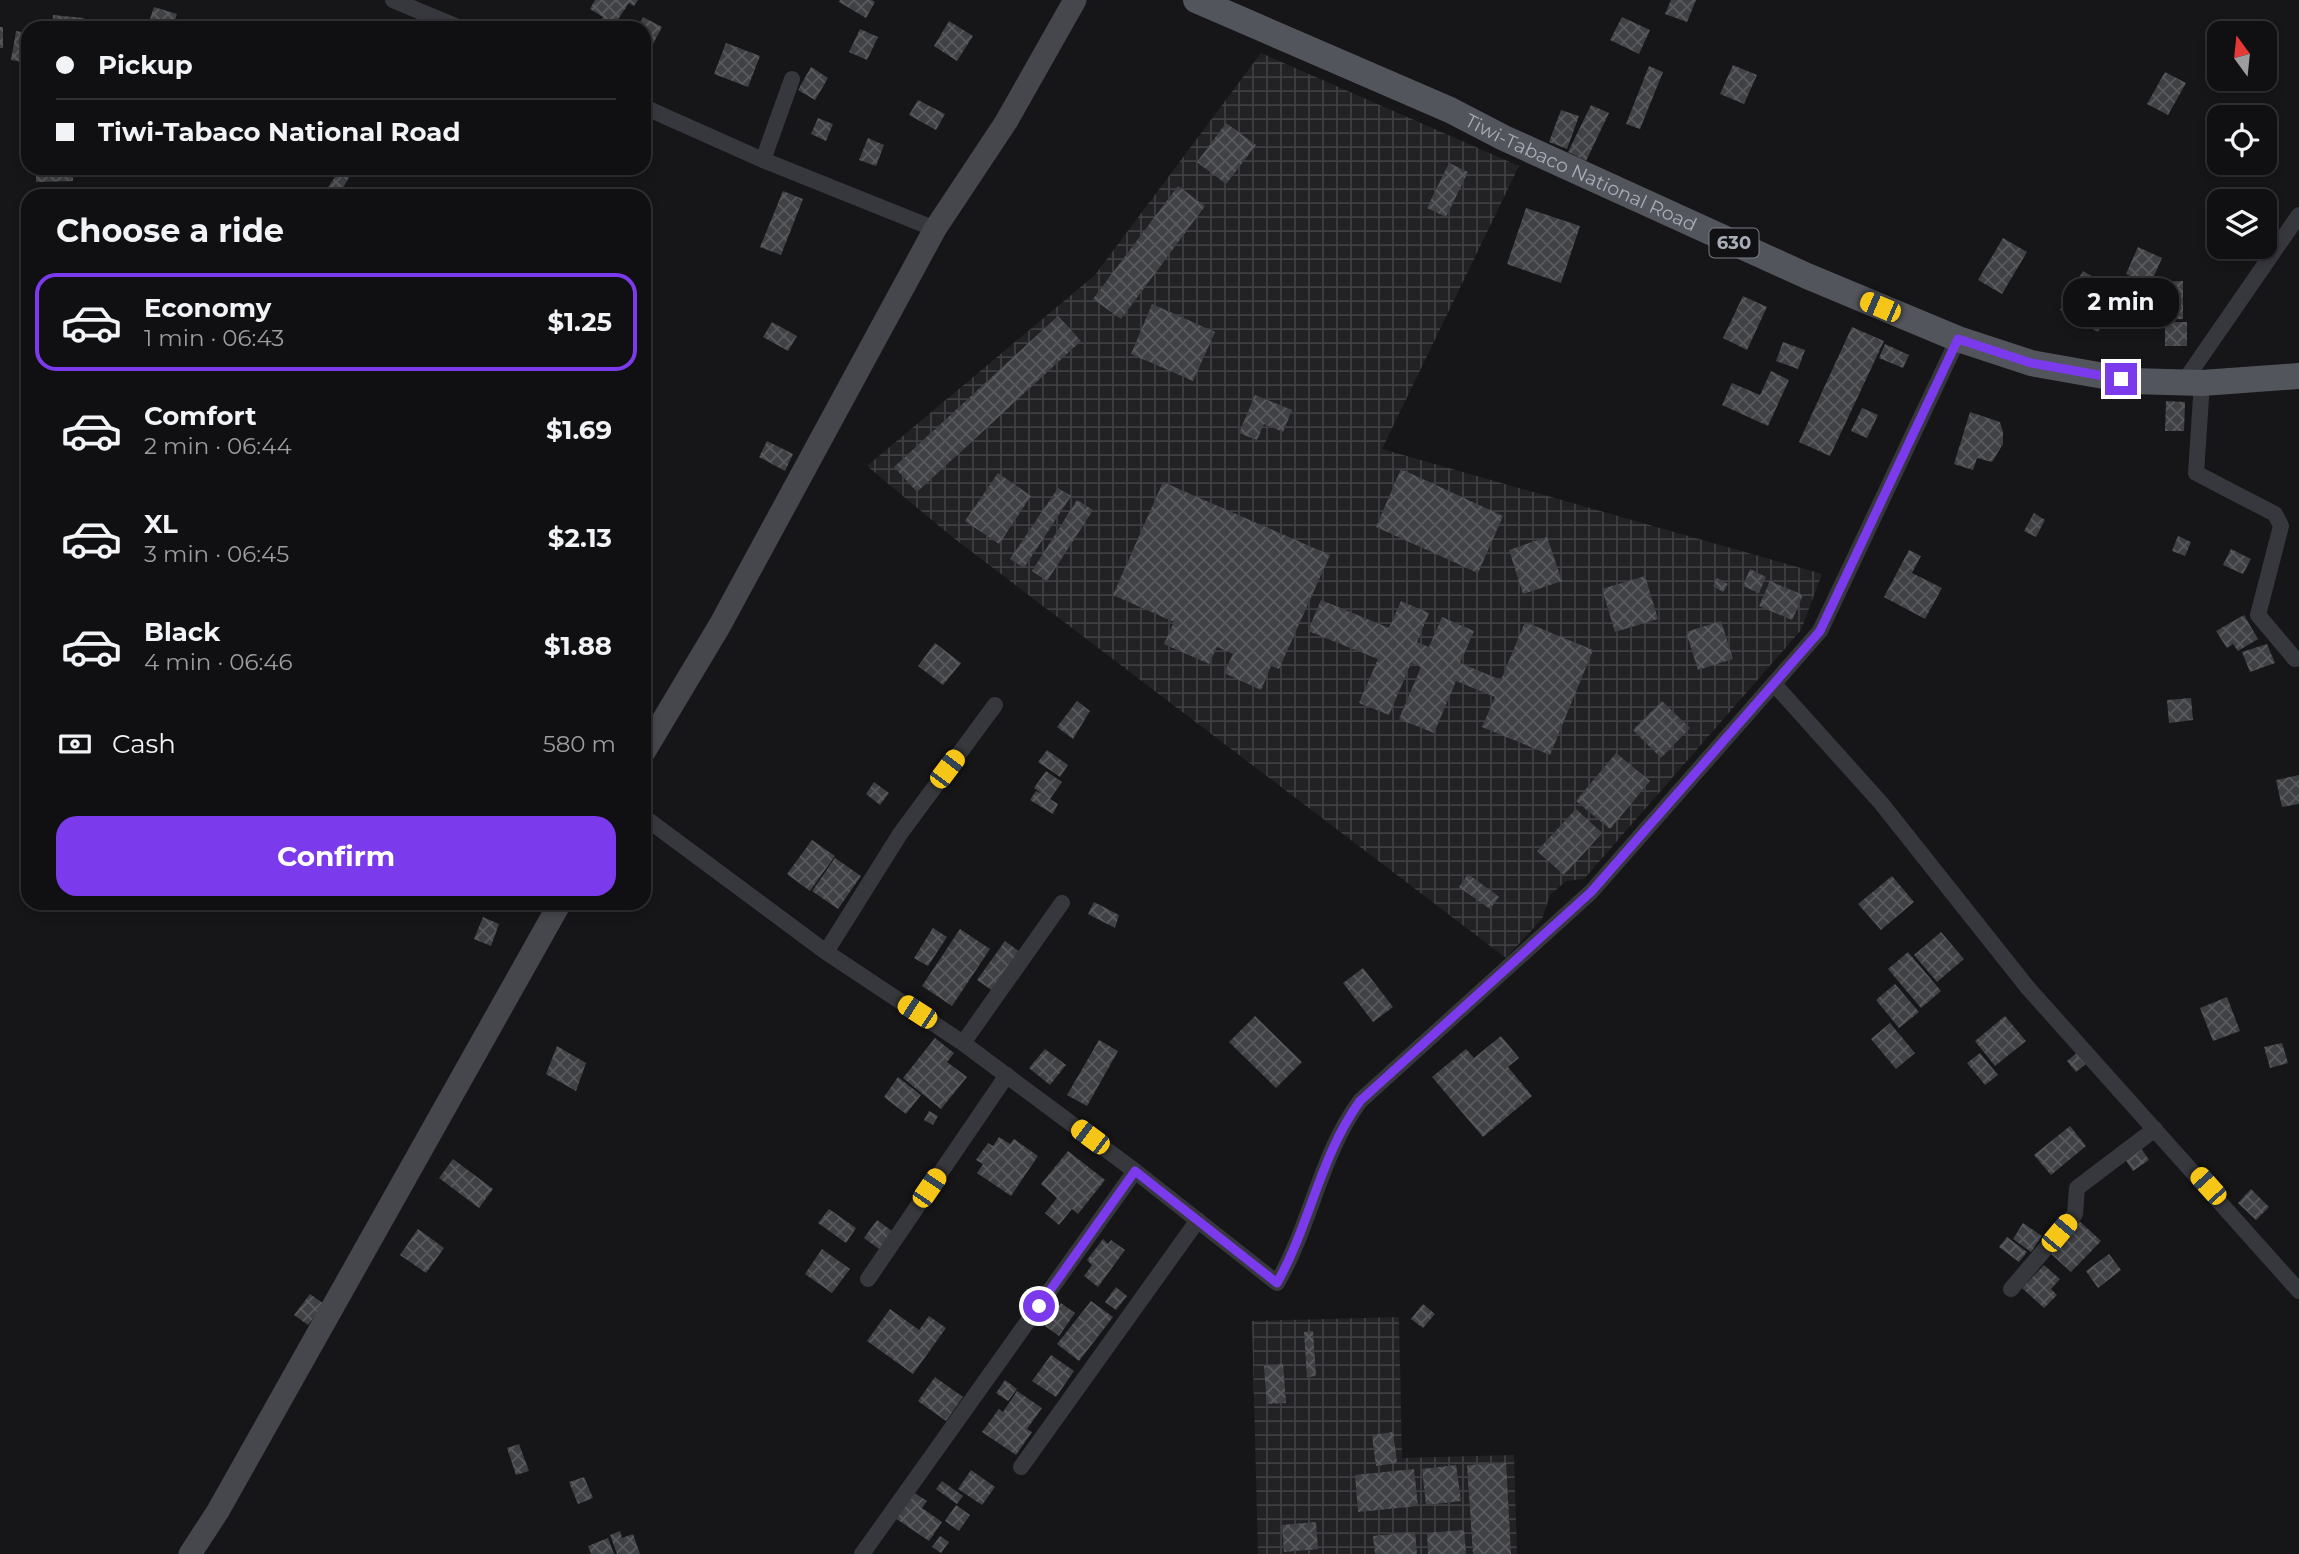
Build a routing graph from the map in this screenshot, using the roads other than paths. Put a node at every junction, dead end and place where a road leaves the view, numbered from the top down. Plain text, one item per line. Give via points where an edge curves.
1 (393, 0) edge
2 (1075, 0) edge
3 (1196, 0) edge
4 (443, 21) edge
5 (792, 79) dead end
6 (651, 110) edge
7 (763, 160) junction
8 (2299, 215) edge
9 (935, 229) junction
10 (1958, 339) junction
11 (2299, 376) edge
12 (2192, 383) junction
13 (2295, 659) dead end
14 (1775, 685) junction
15 (995, 705) dead end
16 (651, 740) edge
17 (651, 822) edge
18 (1062, 903) dead end
19 (556, 910) edge
20 (826, 952) junction
21 (963, 1043) junction
22 (1007, 1075) junction
23 (2155, 1129) junction
24 (1135, 1171) junction
25 (1198, 1220) junction
26 (868, 1279) dead end
27 (2011, 1289) dead end
28 (2299, 1292) edge
29 (1021, 1467) dead end
30 (190, 1554) edge
31 (862, 1554) edge

1 - 4 street
2 - 9 main road via 1006,122
3 - 10 main road, Tiwi-Tabaco National Road / 630 via 1450,110 1794,271
5 - 7 street
6 - 7 street
7 - 9 street
8 - 12 street
9 - 16 main road via 720,625
10 - 12 main road, Tiwi-Tabaco National Road / 630 via 2053,368 2132,381
10 - 14 street via 1820,631
11 - 12 main road, Tiwi-Tabaco National Road / 630
12 - 13 street via 2196,472 2275,514 2281,526 2258,615
14 - 23 street via 1881,803 2028,988
14 - 25 street via 1591,892 1360,1101 1344,1123 1291,1260 1277,1283
15 - 20 street via 900,834
17 - 20 street
18 - 21 street
19 - 30 main road via 434,1132
20 - 21 street
21 - 22 street
22 - 24 street
22 - 26 street
23 - 27 street via 2077,1188 2075,1214
23 - 28 street
24 - 25 street
24 - 31 street
25 - 29 street

